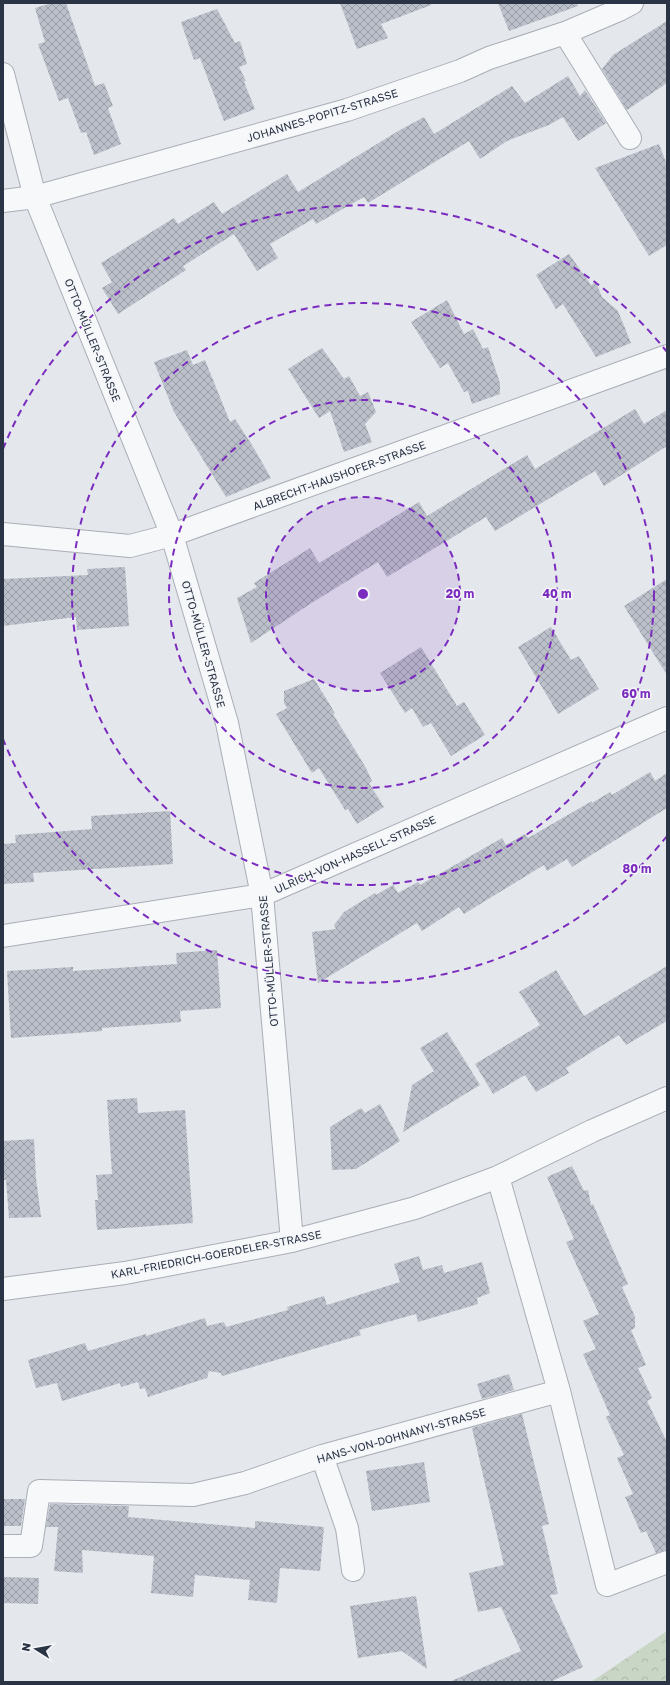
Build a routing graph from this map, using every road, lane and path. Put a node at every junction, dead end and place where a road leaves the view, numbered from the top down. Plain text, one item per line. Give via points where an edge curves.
1 (632, 3) edge
2 (565, 33) junction
3 (3, 74) edge
4 (630, 138) dead end
5 (35, 197) junction
6 (3, 201) edge
7 (667, 356) edge
8 (3, 534) edge
9 (172, 535) junction
10 (667, 718) edge
11 (262, 894) junction
12 (3, 936) edge
13 (667, 1098) edge
14 (498, 1177) junction
15 (292, 1241) junction
16 (3, 1289) edge
17 (559, 1391) junction
18 (322, 1456) junction
19 (3, 1546) edge
20 (667, 1562) edge
21 (352, 1570) dead end

1 - 2 street, JOHANNES-POPITZ-STRASSE
2 - 4 street
2 - 5 street, JOHANNES-POPITZ-STRASSE via 347,110
3 - 5 street, OTTO-MÜLLER-STRASSE
5 - 6 street, JOHANNES-POPITZ-STRASSE
5 - 9 street, OTTO-MÜLLER-STRASSE
7 - 9 street, ALBRECHT-HAUSHOFER-STRASSE
8 - 9 street, ALBRECHT-HAUSHOFER-STRASSE via 130,546
9 - 11 street, OTTO-MÜLLER-STRASSE via 227,723
10 - 11 street, ULRICH-VON-HASSELL-STRASSE
11 - 12 street, ULRICH-VON-HASSELL-STRASSE
11 - 15 street, OTTO-MÜLLER-STRASSE
13 - 14 street, KARL-FRIEDRICH-GOERDELER-STRASSE
14 - 15 street, KARL-FRIEDRICH-GOERDELER-STRASSE via 415,1208
14 - 17 street
15 - 16 street, KARL-FRIEDRICH-GOERDELER-STRASSE via 125,1273
17 - 18 street, HANS-VON-DOHNANYI-STRASSE
17 - 20 street via 607,1585
18 - 19 street, HANS-VON-DOHNANYI-STRASSE via 245,1483 193,1495 39,1491 31,1546
18 - 21 street via 347,1528

